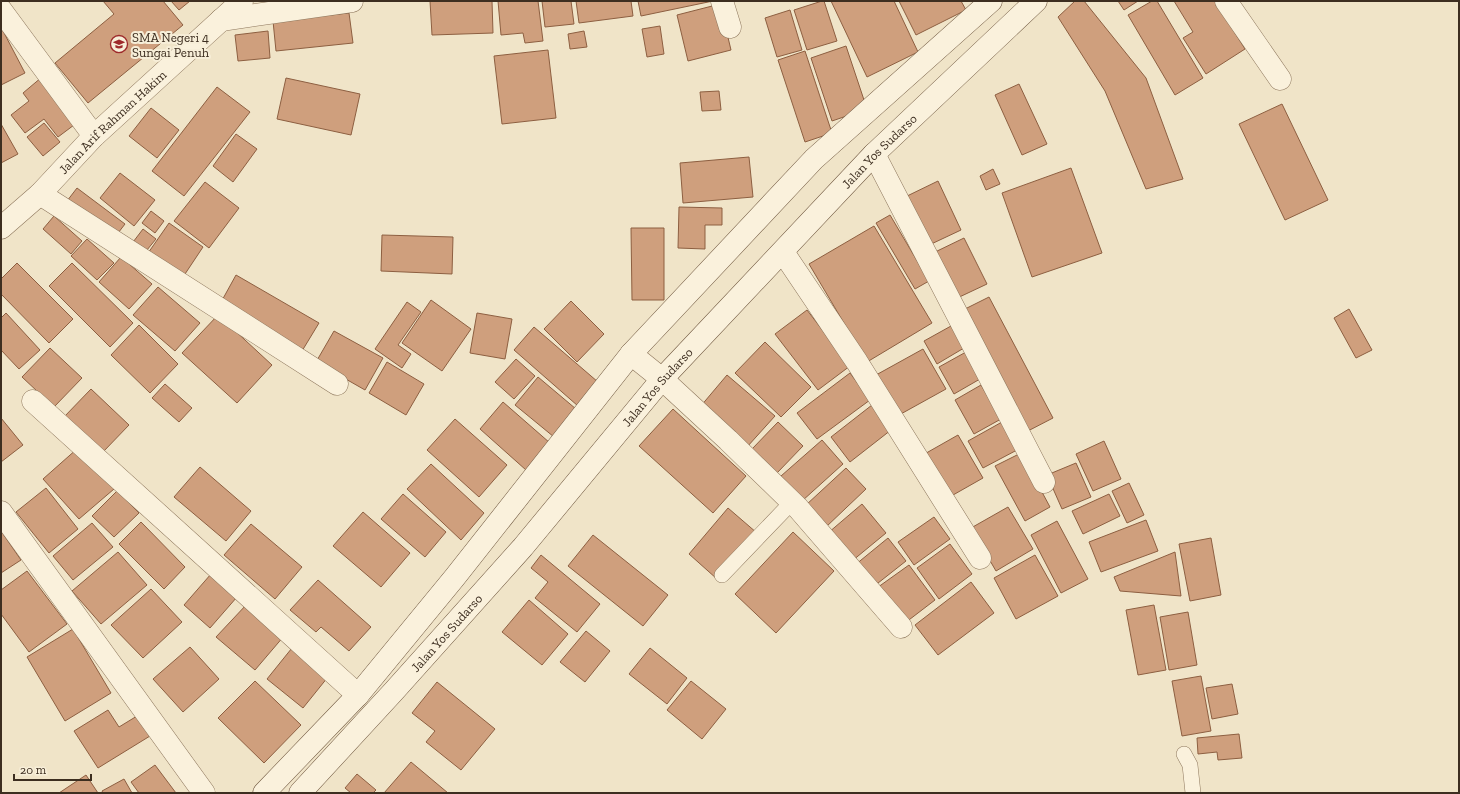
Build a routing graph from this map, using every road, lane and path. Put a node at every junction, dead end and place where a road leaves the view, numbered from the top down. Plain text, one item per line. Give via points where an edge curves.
1 (242, 1) edge
2 (352, 1) edge
3 (722, 1) edge
4 (991, 1) edge
5 (1036, 1) edge
6 (1226, 1) edge
7 (1, 10) edge
8 (221, 20) junction
9 (730, 27) dead end
10 (961, 28) junction
11 (984, 50) junction
12 (1280, 79) dead end
13 (94, 136) junction
14 (874, 154) junction
15 (40, 194) junction
16 (1, 228) edge
17 (783, 252) junction
18 (631, 354) junction
19 (662, 379) junction
20 (336, 384) dead end
21 (33, 401) dead end
22 (1044, 482) dead end
23 (792, 502) junction
24 (1, 512) edge
25 (980, 558) dead end
26 (722, 575) dead end
27 (900, 627) dead end
28 (358, 695) junction
29 (1184, 754) dead end
30 (204, 793) edge
31 (264, 793) edge
32 (300, 793) edge
33 (1193, 793) edge

1 - 8 street, Jalan Arif Rahman Hakim
2 - 8 street
3 - 9 street
4 - 10 street, Jalan Yos Sudarso
5 - 11 street, Jalan Yos Sudarso
6 - 12 street
7 - 13 street
8 - 13 street, Jalan Arif Rahman Hakim
10 - 11 street
10 - 18 street, Jalan Yos Sudarso via 814,159
11 - 14 street, Jalan Yos Sudarso
13 - 15 street, Jalan Arif Rahman Hakim
14 - 17 street, Jalan Yos Sudarso
14 - 22 street
15 - 16 street, Jalan Arif Rahman Hakim
15 - 20 street
17 - 19 street, Jalan Yos Sudarso
17 - 25 street via 857,362
18 - 19 street
18 - 28 street, Jalan Yos Sudarso
19 - 23 street
19 - 32 street, Jalan Yos Sudarso via 523,547 400,686
21 - 28 street
23 - 26 lane
23 - 27 street
24 - 30 street
28 - 31 street, Jalan Yos Sudarso
29 - 33 lane via 1190,765

